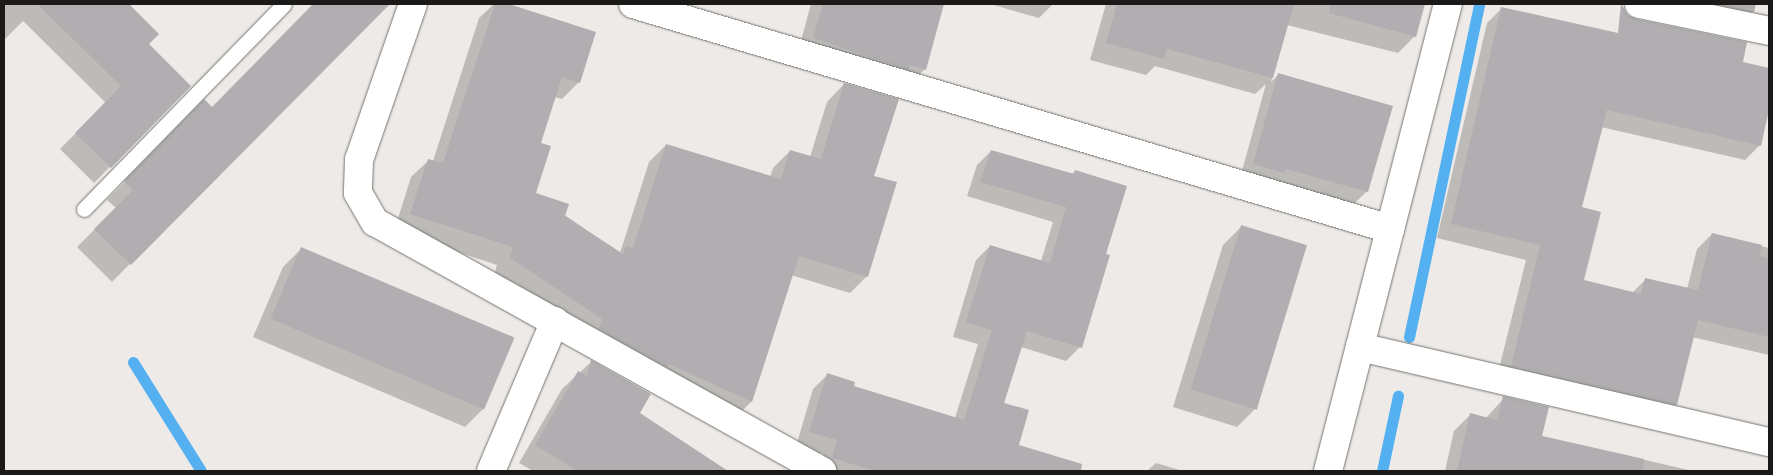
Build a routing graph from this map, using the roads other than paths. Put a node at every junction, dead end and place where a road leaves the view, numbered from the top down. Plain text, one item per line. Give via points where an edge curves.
1 (284, 4) edge
2 (413, 4) edge
3 (633, 4) edge
4 (1448, 4) edge
5 (1639, 4) edge
6 (1769, 31) edge
7 (84, 209) dead end
8 (1390, 229) junction
9 (555, 321) junction
10 (1360, 347) junction
11 (1769, 442) edge
12 (491, 471) edge
13 (822, 471) edge
14 (1328, 471) edge

1 - 7 lane
2 - 9 street via 359,160 358,192 375,222
3 - 8 street
4 - 8 street
5 - 6 street
8 - 10 street
9 - 12 street
9 - 13 street
10 - 11 street
10 - 14 street

